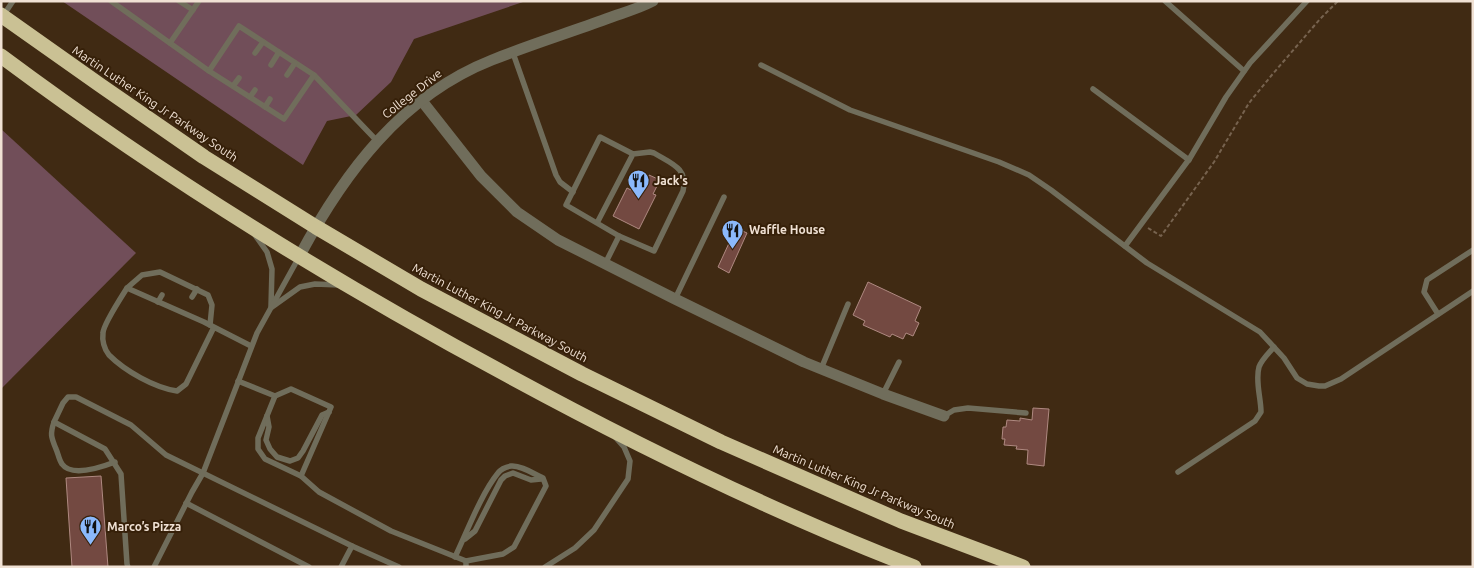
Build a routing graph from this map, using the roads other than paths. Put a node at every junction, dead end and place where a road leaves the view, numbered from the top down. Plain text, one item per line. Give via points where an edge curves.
1 (13, 1) edge
2 (111, 1) edge
3 (179, 1) edge
4 (199, 1) edge
5 (653, 1) edge
6 (1165, 1) edge
7 (1307, 1) edge
8 (193, 10) junction
9 (2, 15) edge
10 (263, 42) junction
11 (170, 43) junction
12 (279, 52) junction
13 (513, 52) junction
14 (255, 53) dead end
15 (1, 56) edge
16 (295, 63) junction
17 (271, 65) dead end
18 (761, 65) dead end
19 (210, 71) junction
20 (1244, 71) junction
21 (286, 75) dead end
22 (314, 75) junction
23 (239, 78) dead end
24 (233, 86) junction
25 (1093, 89) dead end
26 (255, 90) dead end
27 (250, 97) junction
28 (270, 99) dead end
29 (422, 101) junction
30 (265, 107) junction
31 (378, 142) junction
32 (633, 154) junction
33 (1189, 160) junction
34 (573, 192) junction
35 (724, 198) dead end
36 (597, 223) junction
37 (246, 224) junction
38 (316, 227) junction
39 (619, 236) junction
40 (1125, 246) junction
41 (1473, 250) edge
42 (300, 257) junction
43 (605, 264) junction
44 (172, 278) junction
45 (168, 284) dead end
46 (185, 284) junction
47 (347, 285) junction
48 (126, 288) junction
49 (196, 289) junction
50 (180, 291) dead end
51 (1473, 291) edge
52 (162, 295) dead end
53 (192, 297) dead end
54 (675, 300) junction
55 (158, 302) junction
56 (848, 304) dead end
57 (271, 308) junction
58 (1438, 314) junction
59 (212, 326) junction
60 (251, 346) junction
61 (1274, 347) junction
62 (899, 362) dead end
63 (821, 369) junction
64 (238, 381) junction
65 (883, 394) junction
66 (275, 396) junction
67 (329, 412) junction
68 (1026, 413) dead end
69 (267, 416) junction
70 (944, 416) joint
71 (54, 422) junction
72 (610, 430) junction
73 (115, 462) junction
74 (1178, 472) dead end
75 (203, 473) junction
76 (301, 476) junction
77 (186, 503) junction
78 (352, 546) junction
79 (455, 557) junction
80 (466, 564) edge
81 (128, 567) edge
82 (154, 567) edge
83 (309, 567) edge
84 (341, 567) edge
85 (399, 567) edge
86 (545, 567) edge
87 (914, 567) edge
88 (1023, 567) edge

1 - 9 lane
2 - 11 lane
3 - 8 lane
4 - 8 lane
5 - 13 street, College Drive
6 - 20 lane
7 - 20 lane
8 - 11 lane
9 - 38 highway, Martin Luther King Jr Parkway South via 204,157
10 - 12 lane
10 - 14 lane
10 - 19 lane via 239,26
11 - 19 lane
12 - 16 lane
12 - 17 lane
13 - 29 street, College Drive via 460,75
13 - 34 lane via 556,175
15 - 37 highway
16 - 21 lane
16 - 22 lane
18 - 40 lane via 850,110 999,162 1029,176
19 - 24 lane
20 - 33 lane
22 - 30 lane via 284,119
22 - 31 lane
23 - 24 lane
24 - 27 lane
25 - 33 lane
26 - 27 lane
27 - 30 lane
28 - 30 lane
29 - 31 street, College Drive
29 - 43 street via 481,176 517,212 558,240
31 - 38 street, College Drive via 360,161
32 - 34 lane via 600,137
32 - 36 lane
32 - 39 lane via 650,152 676,166 681,172 684,187 654,251
33 - 40 lane
34 - 36 lane via 566,205
35 - 54 lane
36 - 39 lane
37 - 42 highway
37 - 57 lane via 267,252 272,270
38 - 42 street, College Drive
38 - 88 highway, Martin Luther King Jr Parkway South via 421,289 582,374 721,442 901,521
39 - 43 lane
40 - 61 lane via 1146,263 1260,332
41 - 58 lane via 1427,280 1424,292
42 - 47 highway
42 - 57 lane
43 - 54 street
44 - 45 lane
44 - 46 lane
44 - 48 lane via 160,272 150,273 142,275
46 - 49 lane
46 - 50 lane
47 - 57 lane via 300,287
47 - 72 highway via 446,343
48 - 55 lane
48 - 59 lane via 102,331 103,345 108,354 135,375 166,390 177,391 186,384
49 - 53 lane
49 - 59 lane via 208,295 212,305
51 - 58 lane
52 - 55 lane
54 - 63 street
55 - 59 lane via 172,305
56 - 63 lane
57 - 60 lane
58 - 61 lane via 1341,379 1325,386 1306,384 1297,378
59 - 60 lane
60 - 64 lane
61 - 74 lane via 1259,367 1261,412 1255,421
62 - 65 lane
63 - 65 street
64 - 66 lane
64 - 75 lane
65 - 70 street
66 - 67 lane via 292,389 331,407
66 - 69 lane
67 - 69 lane via 322,415 303,452 290,461 277,457 270,449 266,440
67 - 76 lane
68 - 70 lane via 968,408 954,410
69 - 76 lane via 258,438 258,449 265,459
71 - 73 lane via 105,449
71 - 73 lane via 52,438 67,469 100,468
71 - 75 lane via 62,403 68,397 76,397 132,425 166,455
72 - 86 lane via 624,447 630,461 628,479 594,530 575,548
72 - 87 highway via 759,501
73 - 81 lane via 121,474
75 - 77 lane
75 - 78 lane
76 - 79 lane via 319,492 391,531
77 - 82 lane
77 - 83 lane
78 - 84 lane
78 - 85 lane
79 - 80 lane
79 - 80 lane via 463,540 475,531 505,476 513,473 531,480 543,478 546,486 514,546 503,554

